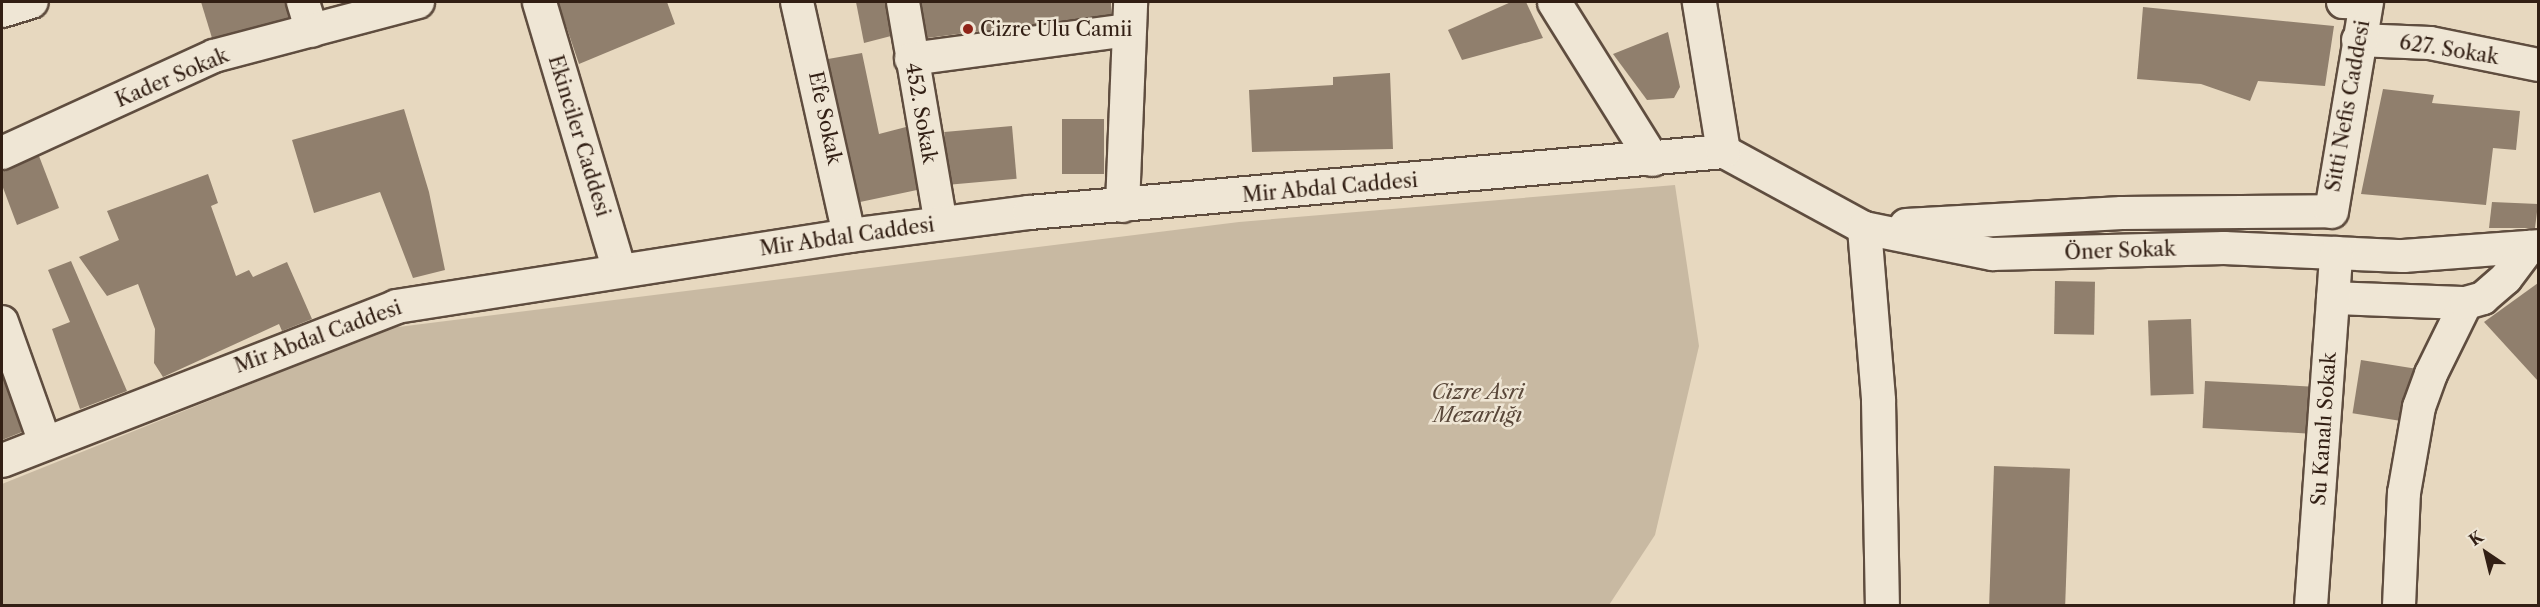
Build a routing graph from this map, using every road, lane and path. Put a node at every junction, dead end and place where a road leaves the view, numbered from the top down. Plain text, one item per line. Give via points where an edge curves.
1 (32, 2) edge
2 (303, 2) edge
3 (418, 2) edge
4 (539, 2) edge
5 (797, 2) edge
6 (903, 2) edge
7 (1554, 2) edge
8 (1700, 2) edge
9 (2358, 2) edge
10 (2, 11) edge
11 (1129, 16) edge
12 (312, 32) junction
13 (2358, 40) junction
14 (911, 58) junction
15 (2538, 65) edge
16 (1723, 151) junction
17 (2, 153) edge
18 (1652, 159) junction
19 (1122, 205) junction
20 (2331, 211) joint
21 (941, 224) junction
22 (1864, 228) junction
23 (849, 235) junction
24 (2534, 246) edge
25 (2336, 253) junction
26 (620, 270) junction
27 (2333, 298) junction
28 (2466, 303) junction
29 (2, 322) edge
30 (45, 443) junction
31 (2, 460) edge
32 (1882, 606) edge
33 (2311, 606) edge
34 (2398, 606) edge

1 - 10 street
2 - 12 street
3 - 12 street, Kader Sokak
4 - 26 street, Ekinciler Caddesi
5 - 23 street, Efe Sokak
6 - 14 street, 452. Sokak
7 - 18 street
8 - 16 street
9 - 13 street, Sitti Nefis Caddesi
11 - 14 street
11 - 19 street
12 - 17 street, Kader Sokak via 214,56
13 - 15 street, 627. Sokak via 2430,43
13 - 20 street, Sitti Nefis Caddesi
14 - 21 street, 452. Sokak
16 - 18 street, Mir Abdal Caddesi
16 - 22 street, Öner Sokak
18 - 19 street, Mir Abdal Caddesi
19 - 21 street, Mir Abdal Caddesi
20 - 22 street via 2122,213
21 - 23 street, Mir Abdal Caddesi
22 - 25 street, Öner Sokak via 1992,254 2224,248
22 - 32 street via 1878,400
23 - 26 street, Mir Abdal Caddesi
24 - 25 street, Öner Sokak via 2403,256
24 - 28 street via 2483,298
25 - 27 street, Su Kanalı Sokak
26 - 30 street, Mir Abdal Caddesi via 396,306
27 - 28 street
27 - 33 street, Su Kanalı Sokak
28 - 34 street via 2420,407 2404,493
29 - 30 street
30 - 31 street, Mir Abdal Caddesi

